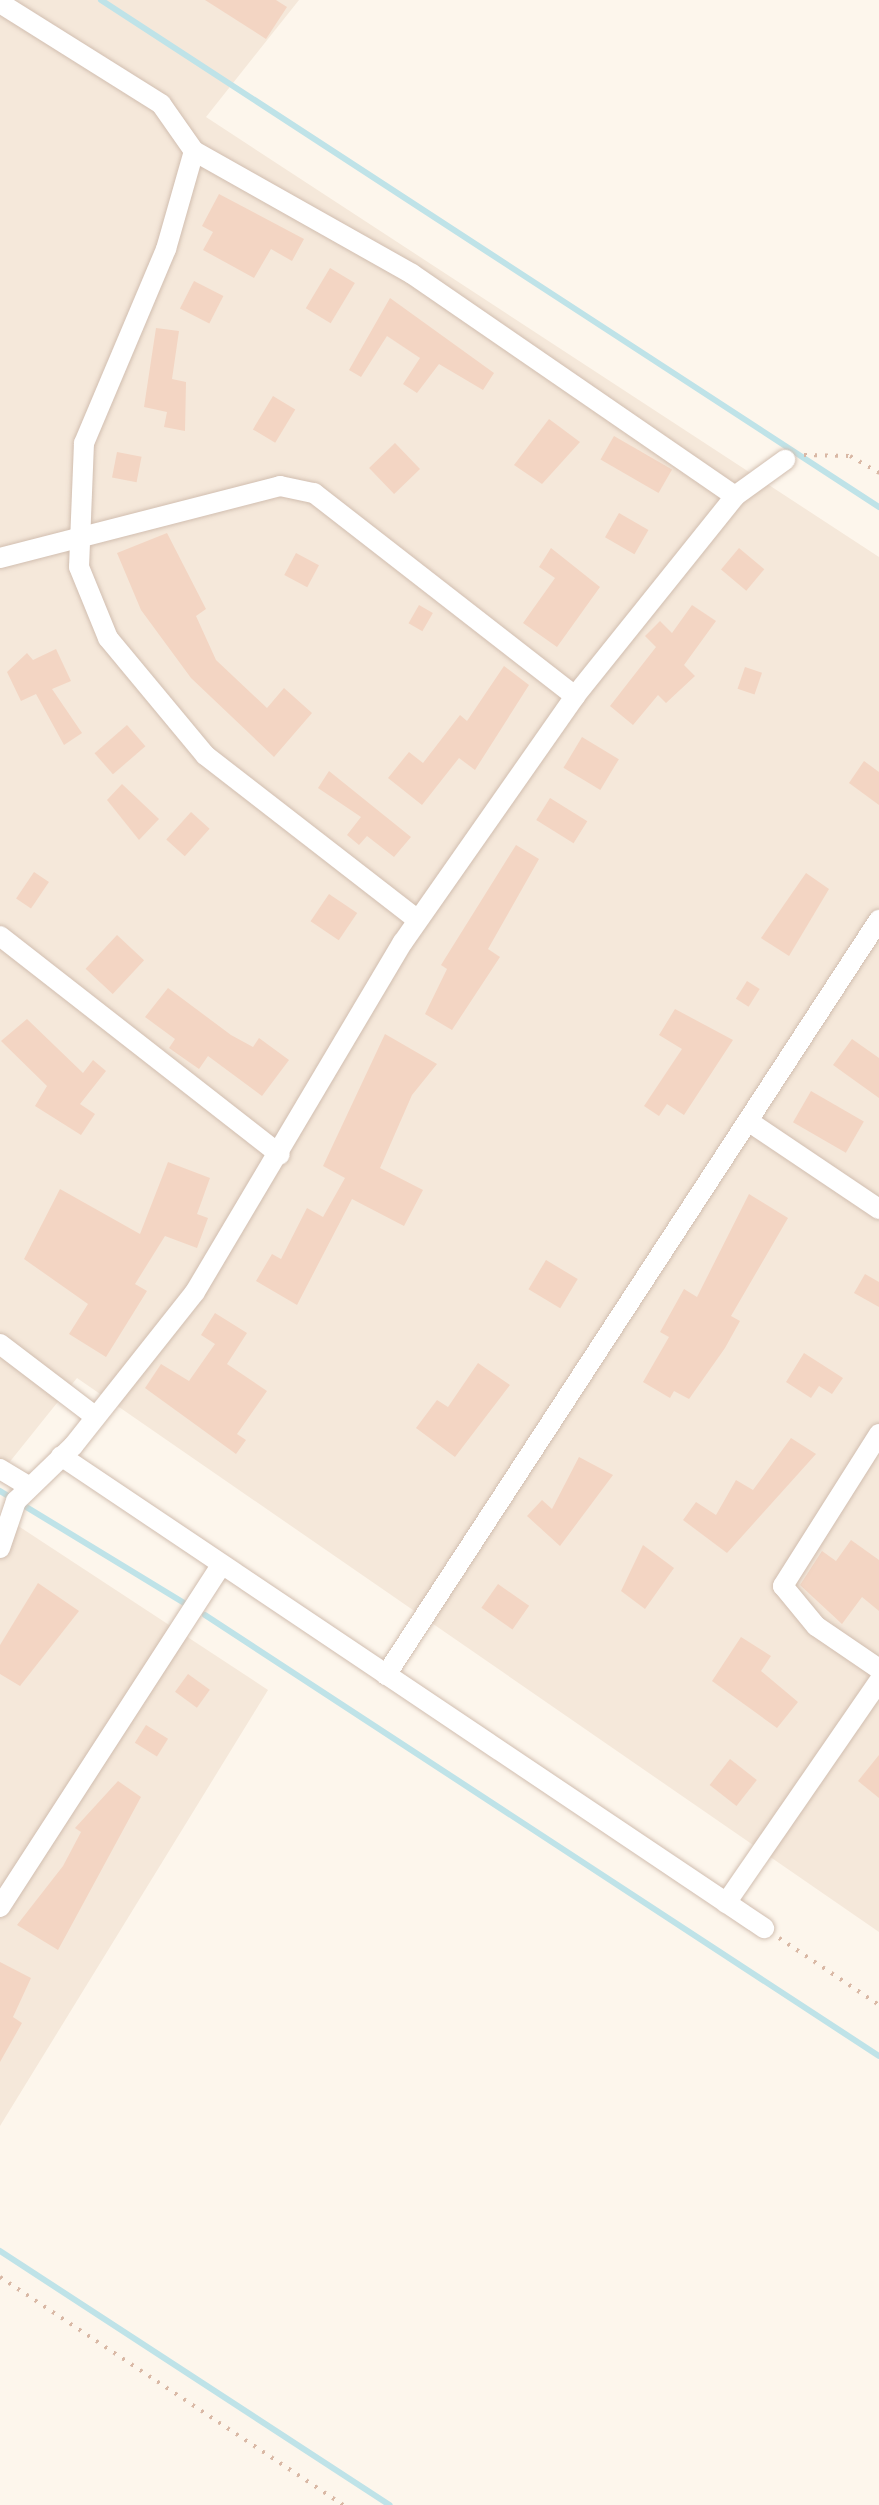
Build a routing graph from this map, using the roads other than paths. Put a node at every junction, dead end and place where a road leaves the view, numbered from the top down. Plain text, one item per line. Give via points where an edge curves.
1 (0, 3) edge
2 (194, 151) junction
3 (785, 460) dead end
4 (735, 496) junction
5 (80, 534) junction
6 (0, 558) edge
7 (575, 696) junction
8 (418, 920) junction
9 (879, 920) edge
10 (0, 936) edge
11 (748, 1121) junction
12 (280, 1155) junction
13 (879, 1209) edge
14 (0, 1344) edge
15 (92, 1414) junction
16 (879, 1434) edge
17 (60, 1456) junction
18 (0, 1469) edge
19 (28, 1486) junction
20 (0, 1548) edge
21 (220, 1568) junction
22 (879, 1669) edge
23 (386, 1675) junction
24 (879, 1681) edge
25 (726, 1902) junction
26 (0, 1907) edge
27 (764, 1928) road end

1 - 2 street via 161,104
2 - 4 street via 412,274
2 - 5 street via 166,250 84,443
3 - 4 street
4 - 7 street
5 - 6 street
5 - 7 street via 280,486 314,493
5 - 8 street via 79,567 108,638 205,754
7 - 8 street
8 - 12 street
9 - 11 street
10 - 12 street
11 - 13 street
11 - 23 street
12 - 15 street via 195,1292
14 - 15 street
15 - 17 street
16 - 22 street via 783,1586 816,1626
17 - 19 street
17 - 21 street
18 - 19 street
19 - 20 street
21 - 23 street
21 - 26 street
23 - 25 street
24 - 25 street
25 - 27 street

